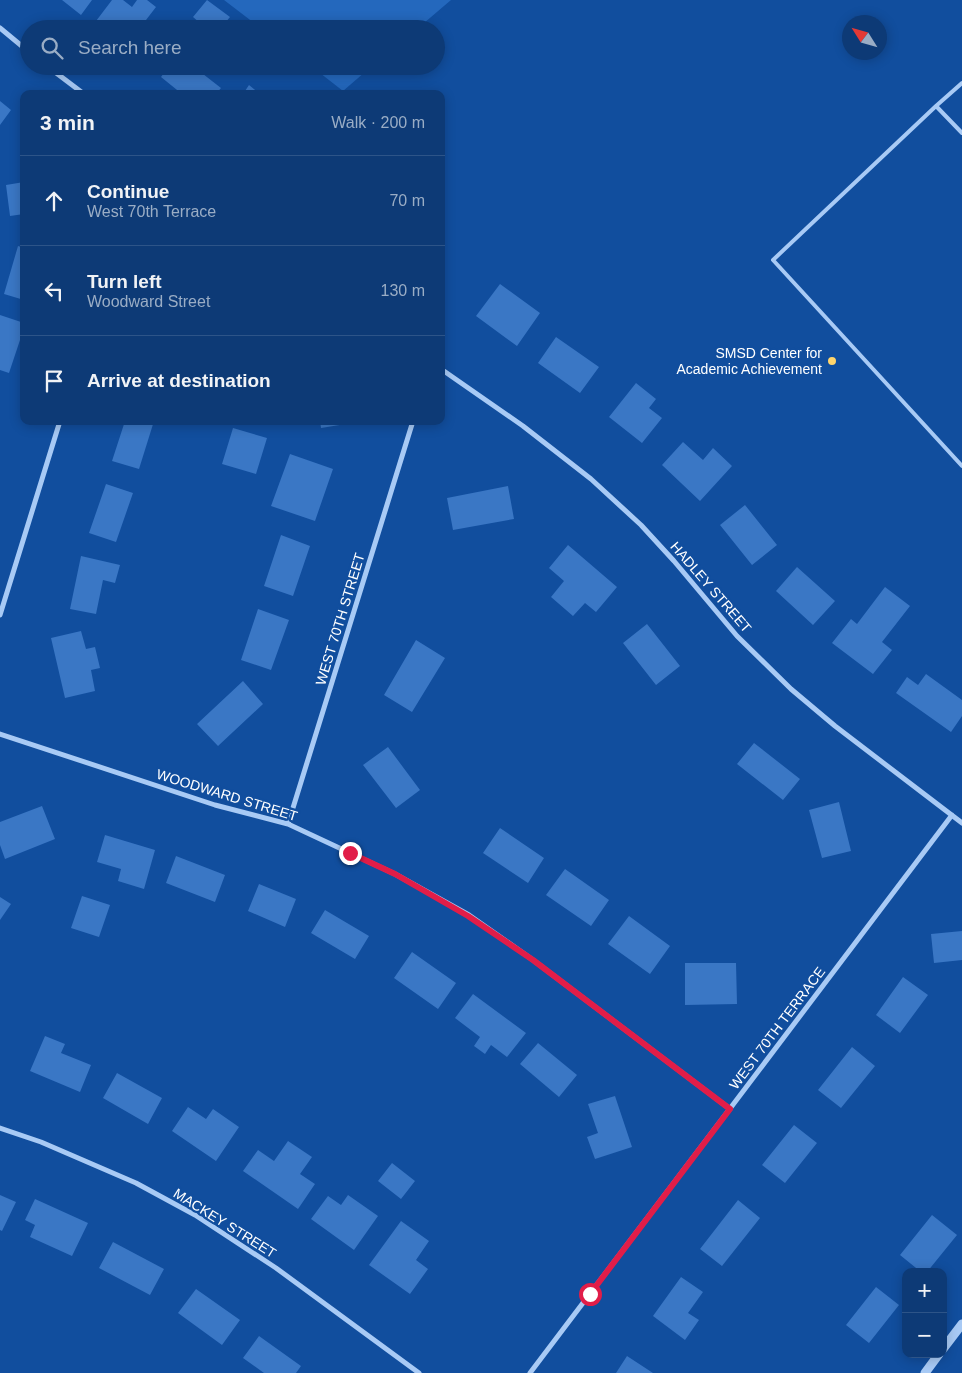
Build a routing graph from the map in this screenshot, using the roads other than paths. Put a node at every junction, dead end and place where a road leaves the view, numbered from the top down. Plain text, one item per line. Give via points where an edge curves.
1 (0, 28) edge
2 (20, 45) edge
3 (59, 75) edge
4 (962, 83) edge
5 (79, 90) edge
6 (936, 106) junction
7 (962, 133) edge
8 (445, 372) edge
9 (59, 425) edge
10 (412, 425) edge
11 (962, 466) edge
12 (0, 616) edge
13 (0, 734) edge
14 (952, 815) junction
15 (962, 822) edge
16 (288, 824) junction
17 (730, 1109) junction
18 (0, 1128) edge
19 (962, 1324) edge
20 (947, 1344) edge
21 (937, 1358) edge
22 (419, 1373) edge
23 (530, 1373) edge
24 (925, 1373) edge

1 - 2 street
3 - 5 street
4 - 6 lane
6 - 7 lane
6 - 11 lane via 773,260
8 - 14 street, HADLEY STREET via 516,420 591,479 641,525 737,636 791,689
9 - 12 street
10 - 16 street, WEST 70TH STREET
13 - 16 street, WOODWARD STREET via 216,805
14 - 15 street, HADLEY STREET
14 - 17 street, WEST 70TH TERRACE
16 - 17 street, WOODWARD STREET via 395,874 468,916 533,960
17 - 23 street, WEST 70TH TERRACE
18 - 22 street, MACKEY STREET via 136,1182 195,1215 276,1268
19 - 20 street
21 - 24 street

